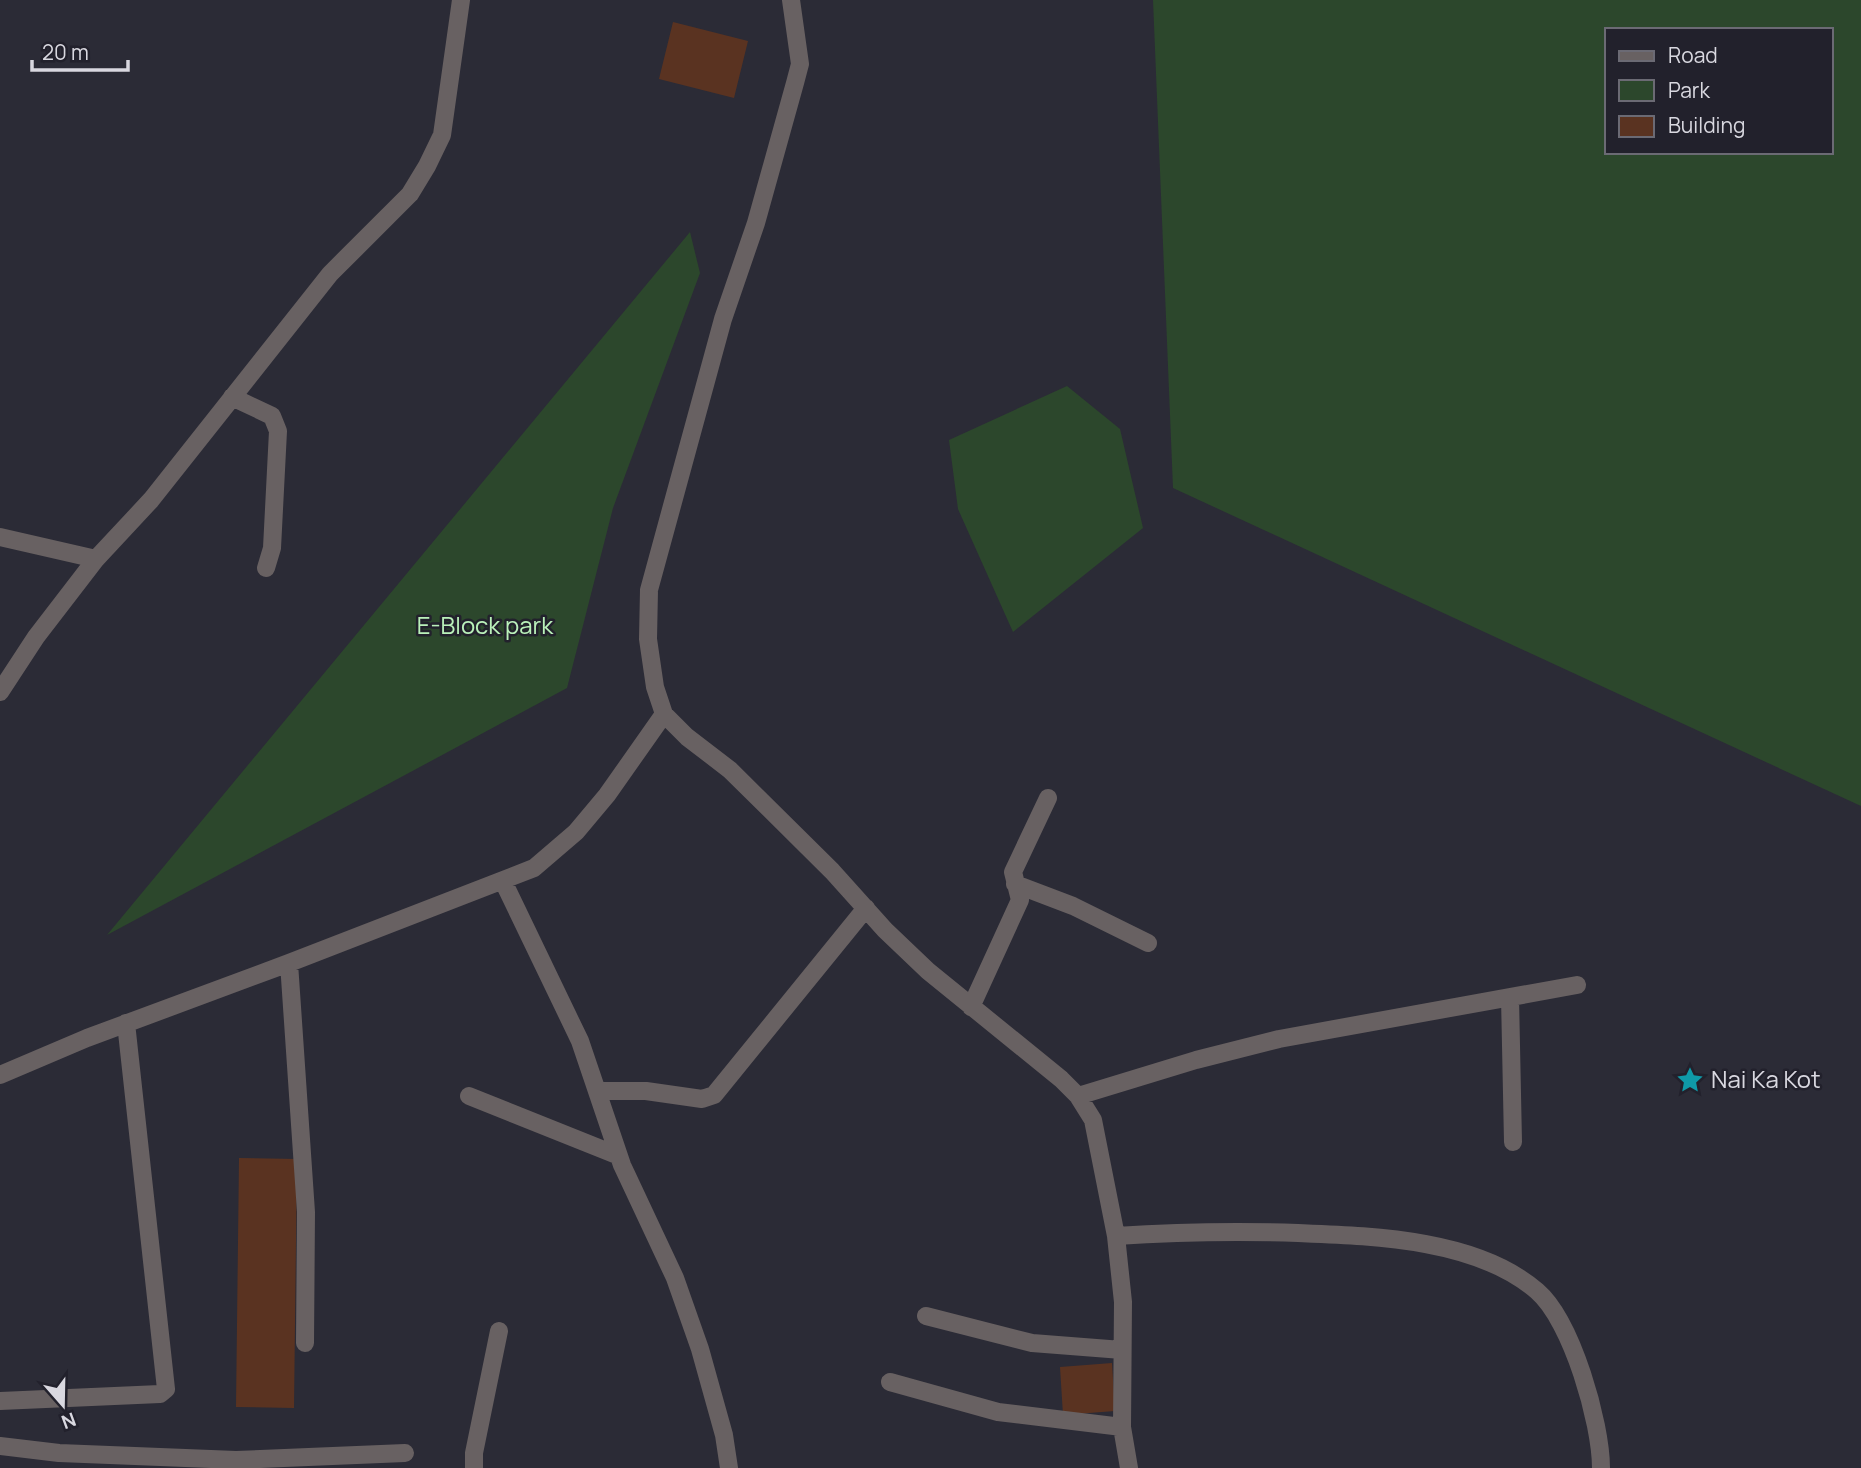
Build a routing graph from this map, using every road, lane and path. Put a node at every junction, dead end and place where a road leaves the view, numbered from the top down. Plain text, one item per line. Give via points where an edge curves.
1 (461, 0) edge
2 (791, 0) edge
3 (232, 397) junction
4 (0, 537) edge
5 (96, 559) junction
6 (266, 568) dead end
7 (0, 692) edge
8 (664, 714) junction
9 (1048, 798) dead end
10 (503, 881) junction
11 (1015, 884) junction
12 (866, 908) junction
13 (1149, 943) dead end
14 (289, 963) junction
15 (1577, 985) dead end
16 (1510, 997) junction
17 (971, 1007) junction
18 (126, 1023) junction
19 (0, 1075) edge
20 (598, 1091) junction
21 (1078, 1096) junction
22 (469, 1097) dead end
23 (1513, 1142) dead end
24 (619, 1156) junction
25 (1116, 1236) junction
26 (926, 1316) dead end
27 (499, 1331) dead end
28 (305, 1343) dead end
29 (1122, 1350) junction
30 (890, 1382) dead end
31 (0, 1401) edge
32 (1122, 1427) junction
33 (0, 1447) edge
34 (404, 1453) dead end
35 (724, 1467) edge
36 (474, 1468) edge
37 (1129, 1468) edge
38 (1601, 1468) edge

1 - 3 street via 442,135 427,166 410,194 330,274
2 - 8 street via 800,64 756,223 723,319 649,590 648,639
3 - 5 street via 151,500
3 - 6 street via 272,416 278,431 272,548
4 - 5 street
5 - 7 street
8 - 10 street via 576,832 534,868
8 - 12 street via 730,771
9 - 11 street via 1013,872
10 - 14 street
10 - 20 street via 580,1041
11 - 13 street
11 - 17 street via 1020,901
12 - 17 street
12 - 20 street via 714,1095 702,1099 646,1091
14 - 18 street
14 - 28 street via 306,1212
15 - 16 street
16 - 21 street via 1279,1039
16 - 23 street
17 - 21 street
18 - 19 street
18 - 31 street via 166,1389 160,1394
20 - 24 street
21 - 25 street via 1093,1120
22 - 24 street
24 - 35 street via 675,1278 696,1337 723,1435
25 - 29 street
25 - 38 street via 1186,1231 1381,1236 1452,1250 1508,1271 1554,1308 1590,1400 1601,1445
26 - 29 street via 1032,1343
27 - 36 street
29 - 32 street
30 - 32 street via 998,1412
32 - 37 street
33 - 34 street via 236,1460

